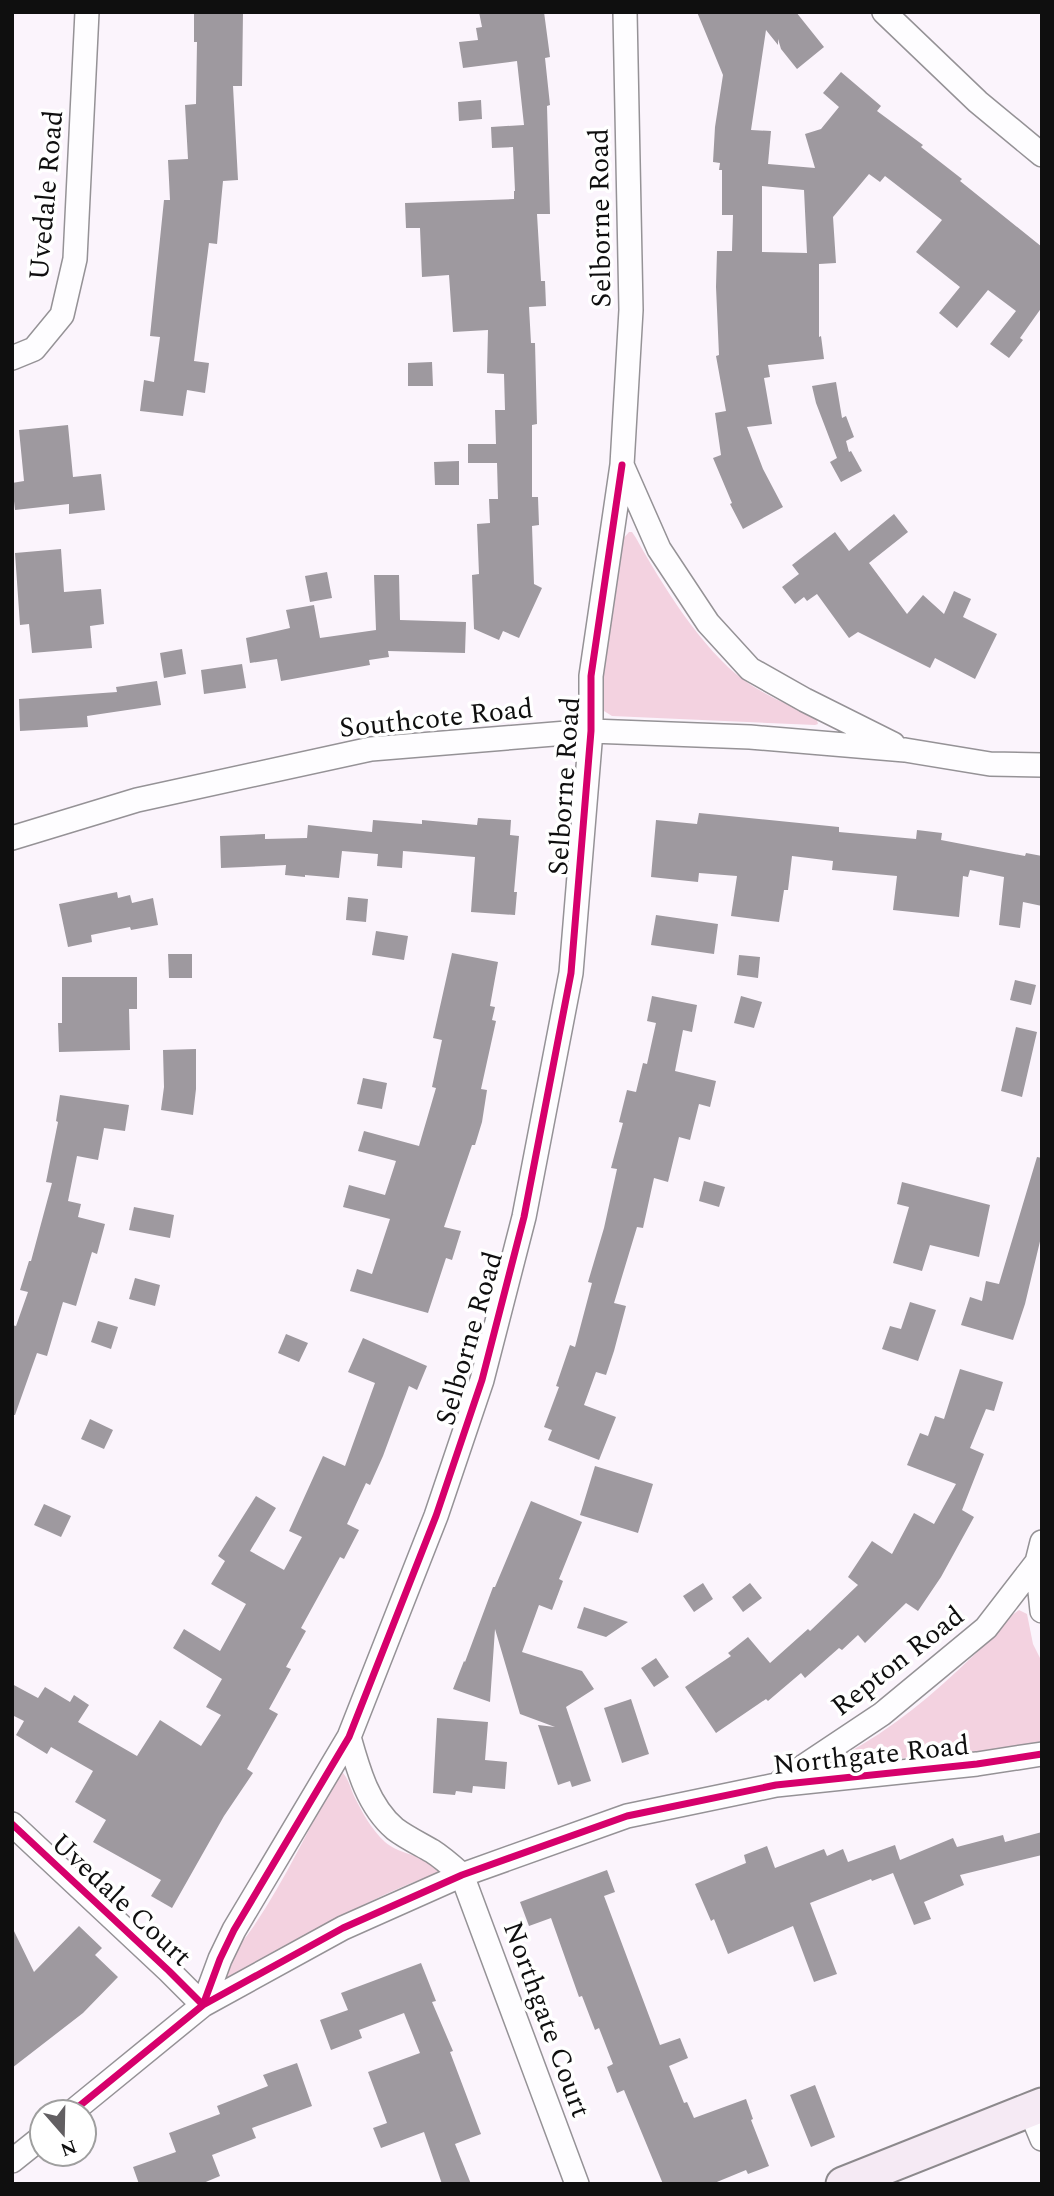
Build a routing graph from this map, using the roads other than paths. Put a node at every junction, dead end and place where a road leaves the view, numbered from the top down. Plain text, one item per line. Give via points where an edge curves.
1 (87, 12) edge
2 (625, 12) edge
3 (884, 12) edge
4 (1042, 155) edge
5 (12, 358) edge
6 (622, 465) junction
7 (591, 732) junction
8 (905, 750) junction
9 (1042, 765) edge
10 (12, 838) edge
11 (1039, 1552) edge
12 (1042, 1611) edge
13 (349, 1737) junction
14 (1042, 1754) edge
15 (776, 1785) junction
16 (12, 1824) edge
17 (462, 1875) junction
18 (203, 2005) junction
19 (89, 2098) edge
20 (1038, 2118) edge
21 (28, 2148) edge
22 (12, 2161) edge
23 (577, 2184) edge
24 (843, 2184) edge

1 - 5 street, Uvedale Road via 75,259 62,315 34,349
2 - 6 street, Selborne Road via 631,310
3 - 4 street via 978,102
6 - 7 street, Selborne Road via 591,676
6 - 8 street, Selborne Road via 659,549 708,623 750,669
7 - 8 street, Southcote Road via 750,737
7 - 10 street, Southcote Road via 371,749 137,800
7 - 13 street, Selborne Road via 571,973 524,1217 482,1380 436,1516
8 - 9 street, Southcote Road via 990,764
11 - 12 street, Repton Road
11 - 15 street, Repton Road via 986,1628 882,1714
13 - 17 street via 359,1773 392,1827
13 - 18 street, Selborne Road via 234,1930
14 - 15 street, Northgate Road
15 - 17 street, Northgate Road via 627,1816
16 - 18 street, Uvedale Court
17 - 18 street, Northgate Road via 343,1928
17 - 23 street, Northgate Court
18 - 19 street
20 - 24 main road
21 - 22 street

